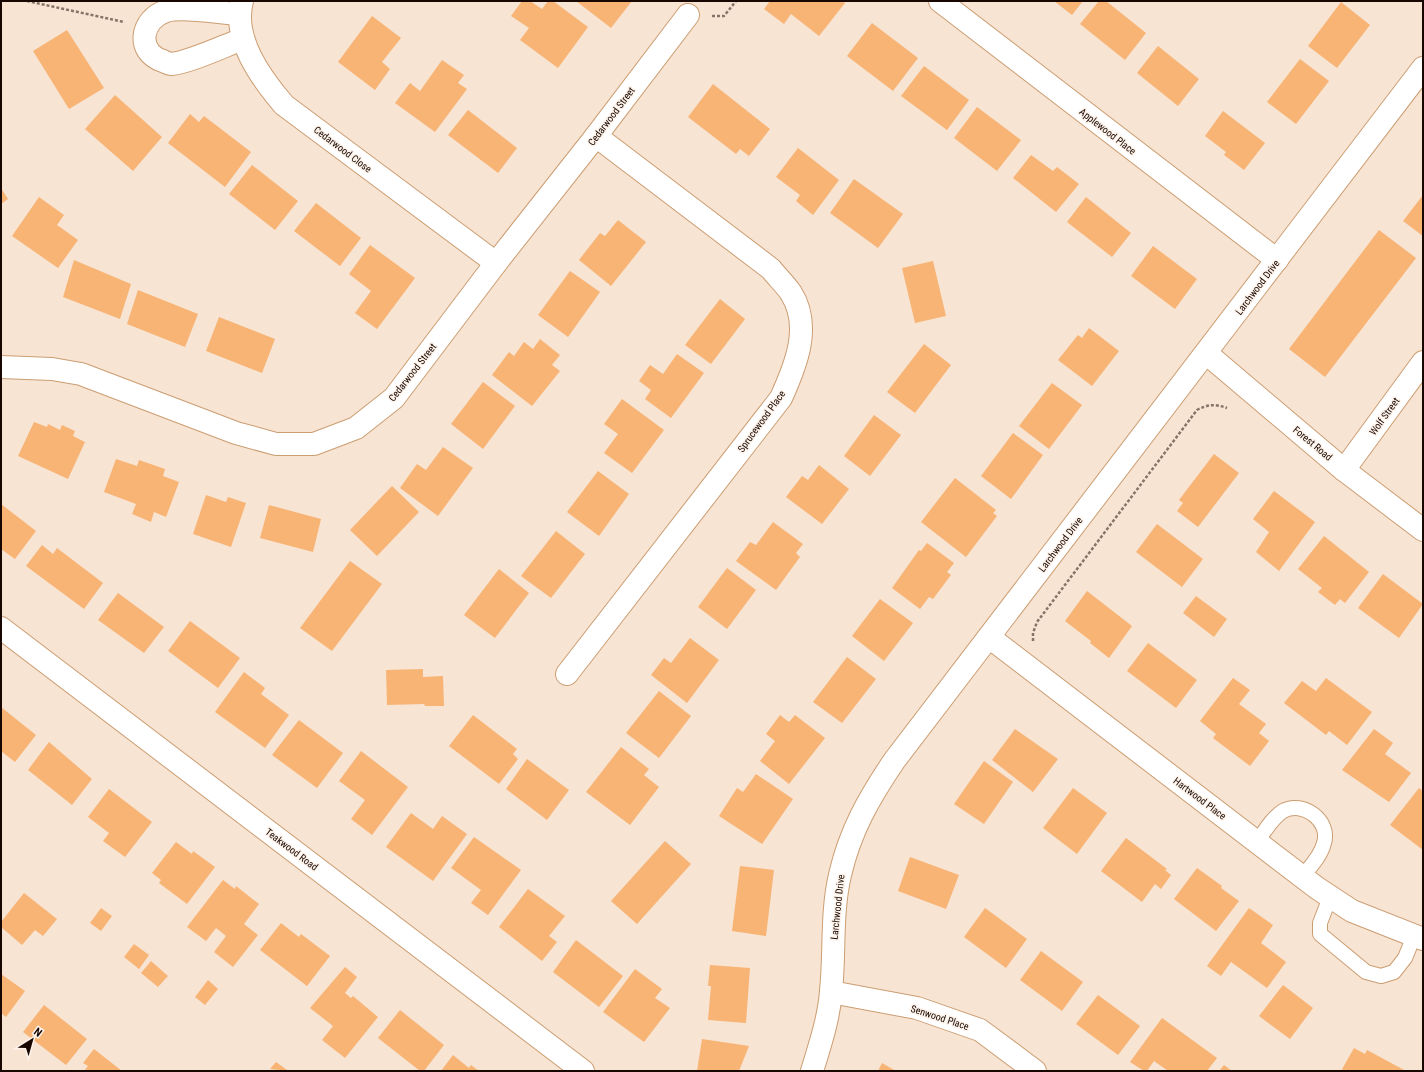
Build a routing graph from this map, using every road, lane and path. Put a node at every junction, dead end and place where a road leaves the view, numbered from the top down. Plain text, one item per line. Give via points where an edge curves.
1 (27, 1) edge
2 (736, 1) edge
3 (940, 1) edge
4 (240, 8) edge
5 (688, 15) joint
6 (147, 27) junction
7 (243, 39) junction
8 (1423, 68) edge
9 (596, 136) junction
10 (1277, 260) junction
11 (496, 263) junction
12 (1206, 353) junction
13 (1423, 362) edge
14 (1, 367) edge
15 (1227, 408) dead end
16 (1344, 470) junction
17 (1423, 530) edge
18 (1, 628) edge
19 (989, 637) junction
20 (1034, 644) dead end
21 (568, 674) dead end
22 (1257, 842) junction
23 (1302, 877) junction
24 (1330, 897) junction
25 (1418, 937) edge
26 (831, 992) junction
27 (584, 1071) edge
28 (812, 1071) edge
29 (1035, 1071) edge

1 - 6 path
2 - 5 path via 724,16
3 - 10 street, Applewood Place
4 - 6 street via 166,11 154,16
4 - 7 street, Cedarwood Close
5 - 9 street, Cedarwood Street
6 - 7 street via 144,45 152,58 171,64
7 - 11 street, Cedarwood Close via 262,79 284,105
8 - 10 street, Larchwood Drive
9 - 11 street, Cedarwood Street
9 - 21 street, Sprucewood Place via 771,269 791,293 801,326 800,345 793,372 780,398
10 - 12 street, Larchwood Drive
11 - 14 street, Cedarwood Street via 394,398 356,428 314,444 276,444 243,435 81,374 52,369
12 - 16 street, Forest Road
12 - 19 street, Larchwood Drive
13 - 16 street, Wolf Street
15 - 20 path via 1217,405 1197,410 1037,622 1033,633
16 - 17 street, Forest Road
18 - 27 street, Teakwood Road
19 - 22 street, Hartwood Place
19 - 26 street, Larchwood Drive via 894,761 869,798 850,838 839,876 834,914
22 - 23 street, Hartwood Place
22 - 23 lane via 1284,811 1300,808 1314,814 1324,826 1325,842
23 - 24 street, Hartwood Place
24 - 25 street, Hartwood Place via 1352,911
24 - 25 lane via 1320,923 1320,934 1366,972 1381,976 1394,972
26 - 28 street, Larchwood Drive
26 - 29 street, Senwood Place via 917,1008 980,1030

